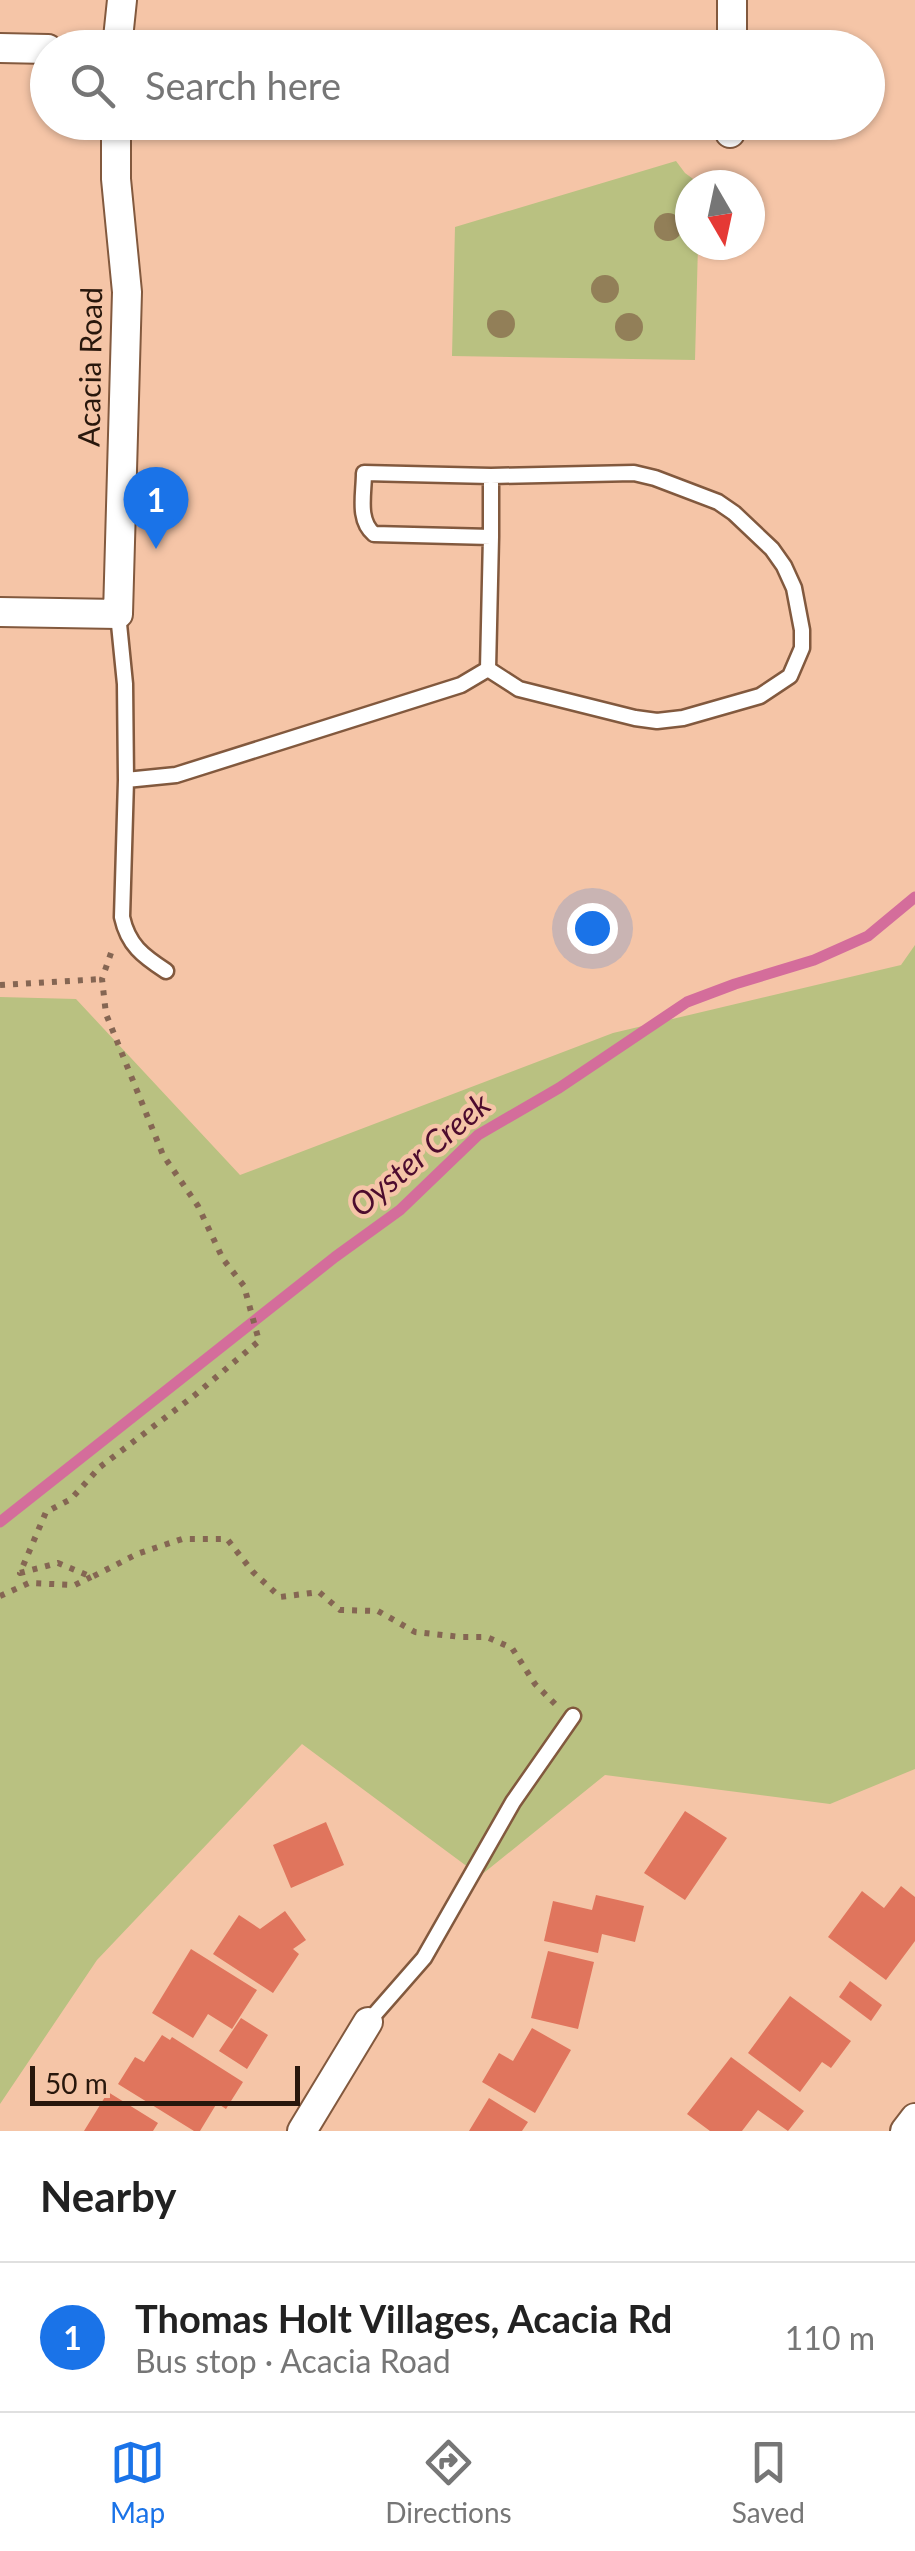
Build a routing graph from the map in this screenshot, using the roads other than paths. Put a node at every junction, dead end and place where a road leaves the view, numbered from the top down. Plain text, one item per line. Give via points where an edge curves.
1 (122, 0) edge
2 (732, 0) edge
3 (119, 30) edge
4 (732, 30) edge
5 (0, 48) edge
6 (30, 49) edge
7 (116, 140) edge
8 (491, 476) junction
9 (491, 537) junction
10 (0, 612) edge
11 (118, 614) junction
12 (488, 670) junction
13 (126, 780) junction
14 (166, 971) dead end
15 (573, 1716) road end
16 (368, 2022) joint
17 (915, 2118) edge
18 (302, 2131) edge
19 (905, 2131) edge

1 - 3 street
2 - 4 street
5 - 6 street
7 - 11 street, Acacia Road via 127,292
8 - 9 lane
8 - 9 lane via 364,473 363,520 374,534
8 - 12 lane via 634,473 718,502 784,566 794,588 802,648 790,676 760,696 657,721 519,689
9 - 12 lane
10 - 11 street
11 - 13 lane
12 - 13 lane via 461,686 176,775
13 - 14 lane via 122,918 134,948
15 - 16 lane via 513,1802 424,1958
16 - 18 street
17 - 19 street

